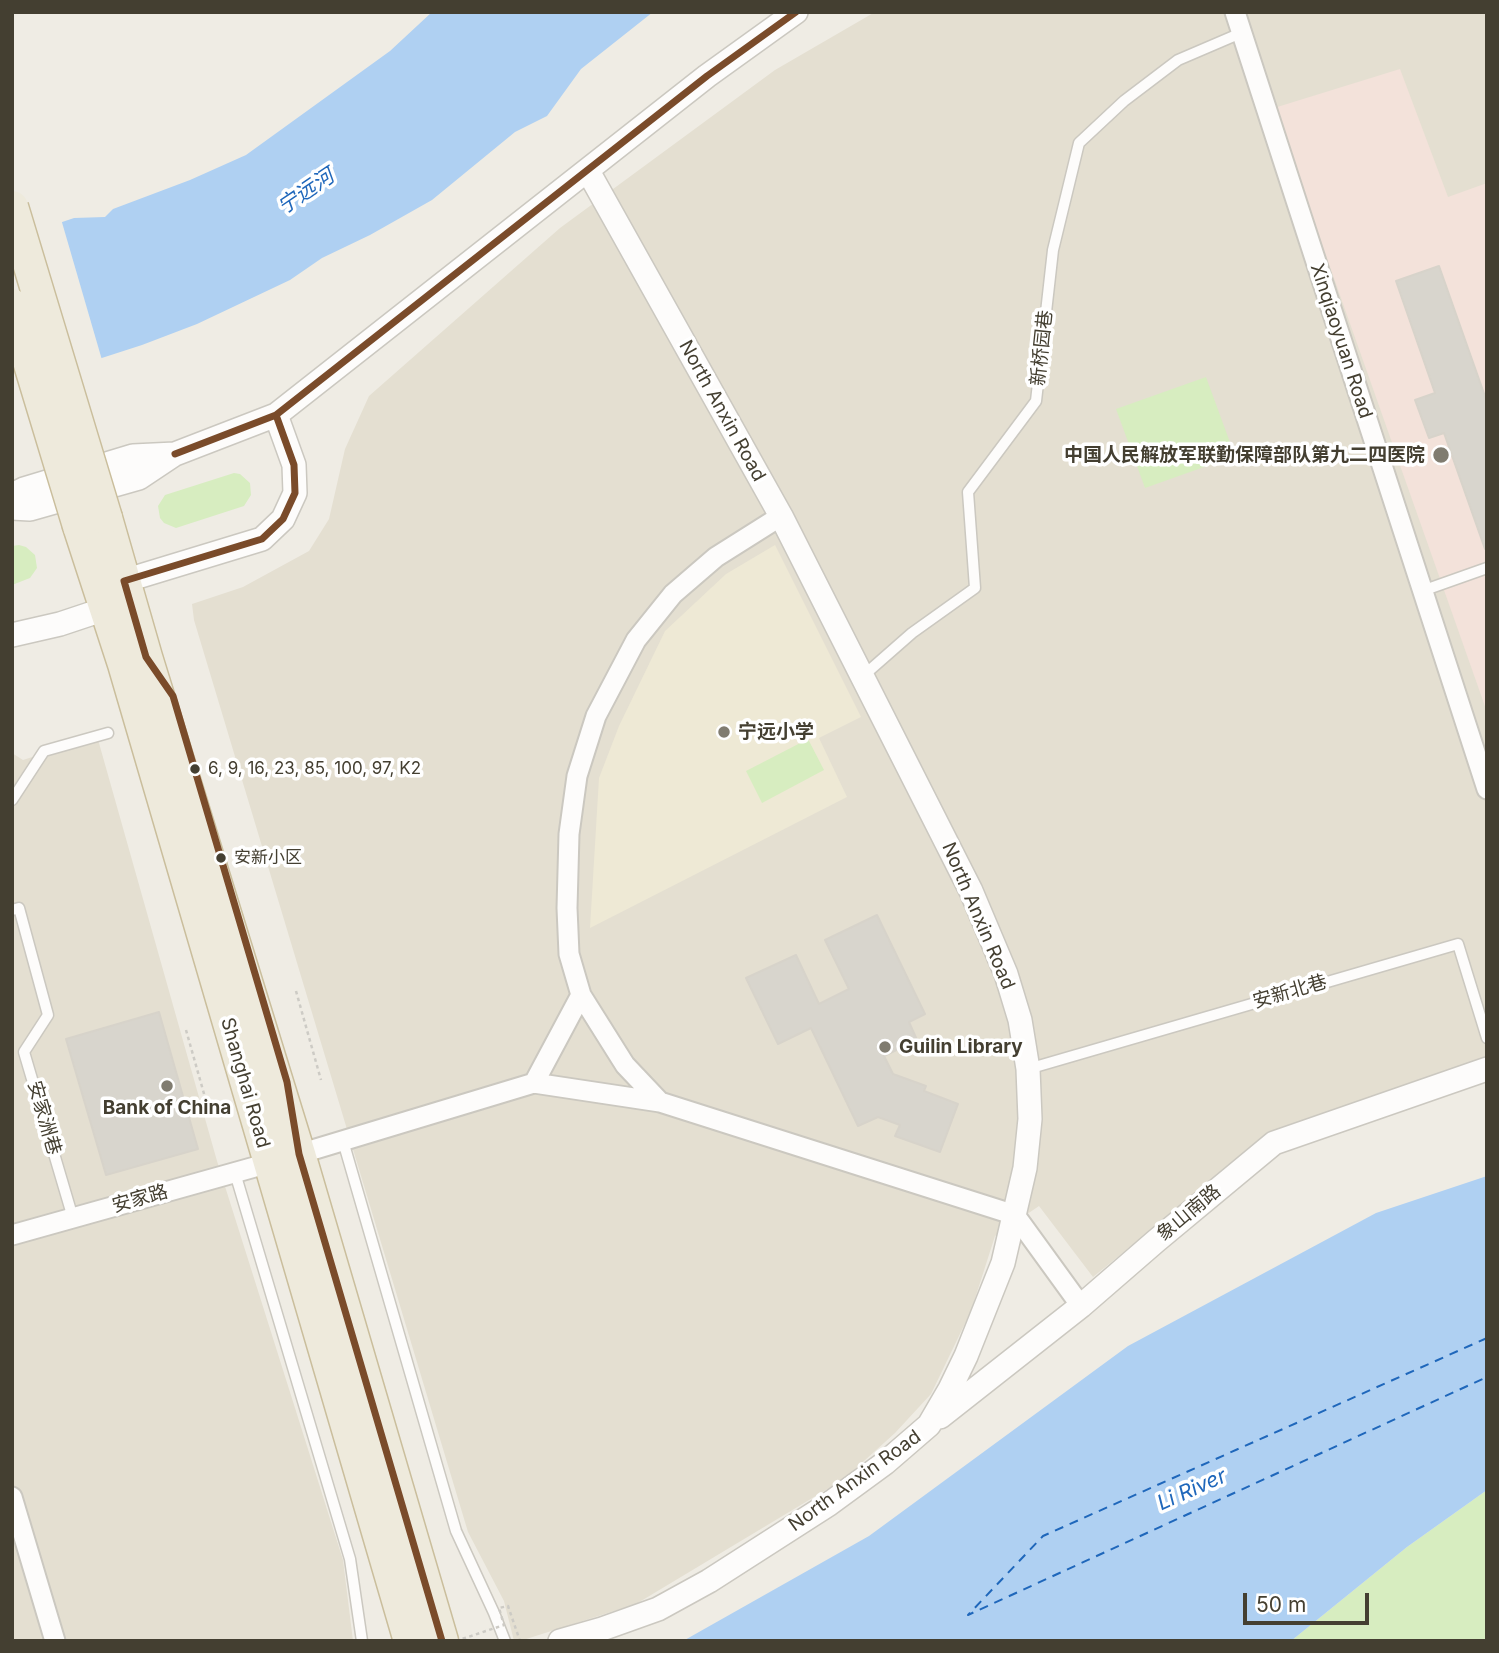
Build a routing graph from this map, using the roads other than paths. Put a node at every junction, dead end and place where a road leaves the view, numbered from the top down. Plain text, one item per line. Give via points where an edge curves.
1 (796, 12) edge
2 (1234, 12) edge
3 (1241, 33) junction
4 (588, 171) junction
5 (12, 207) edge
6 (12, 305) edge
7 (276, 415) junction
8 (175, 454) junction
9 (12, 495) edge
10 (12, 508) edge
11 (781, 516) junction
12 (92, 522) junction
13 (1487, 568) edge
14 (124, 581) junction
15 (1422, 591) junction
16 (105, 609) junction
17 (12, 635) edge
18 (135, 661) junction
19 (862, 677) junction
20 (123, 699) dead end
21 (108, 733) dead end
22 (1487, 789) edge
23 (12, 800) edge
24 (12, 910) edge
25 (581, 995) junction
26 (1487, 1038) edge
27 (1028, 1069) junction
28 (1487, 1069) edge
29 (534, 1083) junction
30 (660, 1102) junction
31 (243, 1107) dead end
32 (343, 1141) junction
33 (299, 1154) junction
34 (269, 1163) junction
35 (235, 1173) junction
36 (1015, 1215) junction
37 (73, 1218) junction
38 (12, 1235) edge
39 (1081, 1306) junction
40 (929, 1425) junction
41 (12, 1497) edge
42 (437, 1639) edge
43 (55, 1641) edge
44 (362, 1641) edge
45 (505, 1641) edge
46 (560, 1641) edge

1 - 4 street
2 - 3 street, Xinqiaoyuan Road
3 - 15 street, Xinqiaoyuan Road
3 - 19 lane, 新桥园巷 via 1178,60 1079,143 1053,250 1036,401 968,492 975,588 912,633
4 - 7 street
4 - 11 street, North Anxin Road
5 - 12 highway, bridge
6 - 12 highway, bridge
7 - 8 street
7 - 14 street via 294,465 295,493 283,519 262,539
8 - 9 street via 133,456
8 - 10 street via 139,478 30,509
11 - 19 street, North Anxin Road
11 - 25 street via 716,557 673,594 636,640 596,716 577,776 569,834 569,954
12 - 14 highway
12 - 16 highway, Shanghai Road
13 - 15 lane
14 - 18 highway
15 - 22 street, Xinqiaoyuan Road
16 - 17 street
16 - 18 highway, Shanghai Road
18 - 20 lane
18 - 33 highway, Shanghai Road
18 - 34 highway, Shanghai Road
19 - 27 street, North Anxin Road via 990,934 1020,1020
21 - 23 lane via 44,751
24 - 37 lane, 安家洲巷 via 19,908 48,1015 24,1052
25 - 29 street
25 - 30 street via 625,1065
26 - 27 lane, 安新北巷 via 1458,944
27 - 36 street, North Anxin Road via 1030,1119
28 - 39 street, 象山南路 via 1274,1143
29 - 30 street
29 - 32 street
30 - 36 street
31 - 34 lane
32 - 33 street
32 - 45 lane via 456,1531
33 - 42 highway, Shanghai Road
34 - 35 street, 安家路
34 - 42 highway, Shanghai Road
35 - 37 street, 安家路
35 - 44 lane via 350,1559
36 - 39 street
36 - 40 street, North Anxin Road via 1003,1263 966,1356
37 - 38 street, 安家路
39 - 40 street, 象山南路
40 - 46 street, North Anxin Road via 830,1504 709,1581 658,1609
41 - 43 street

